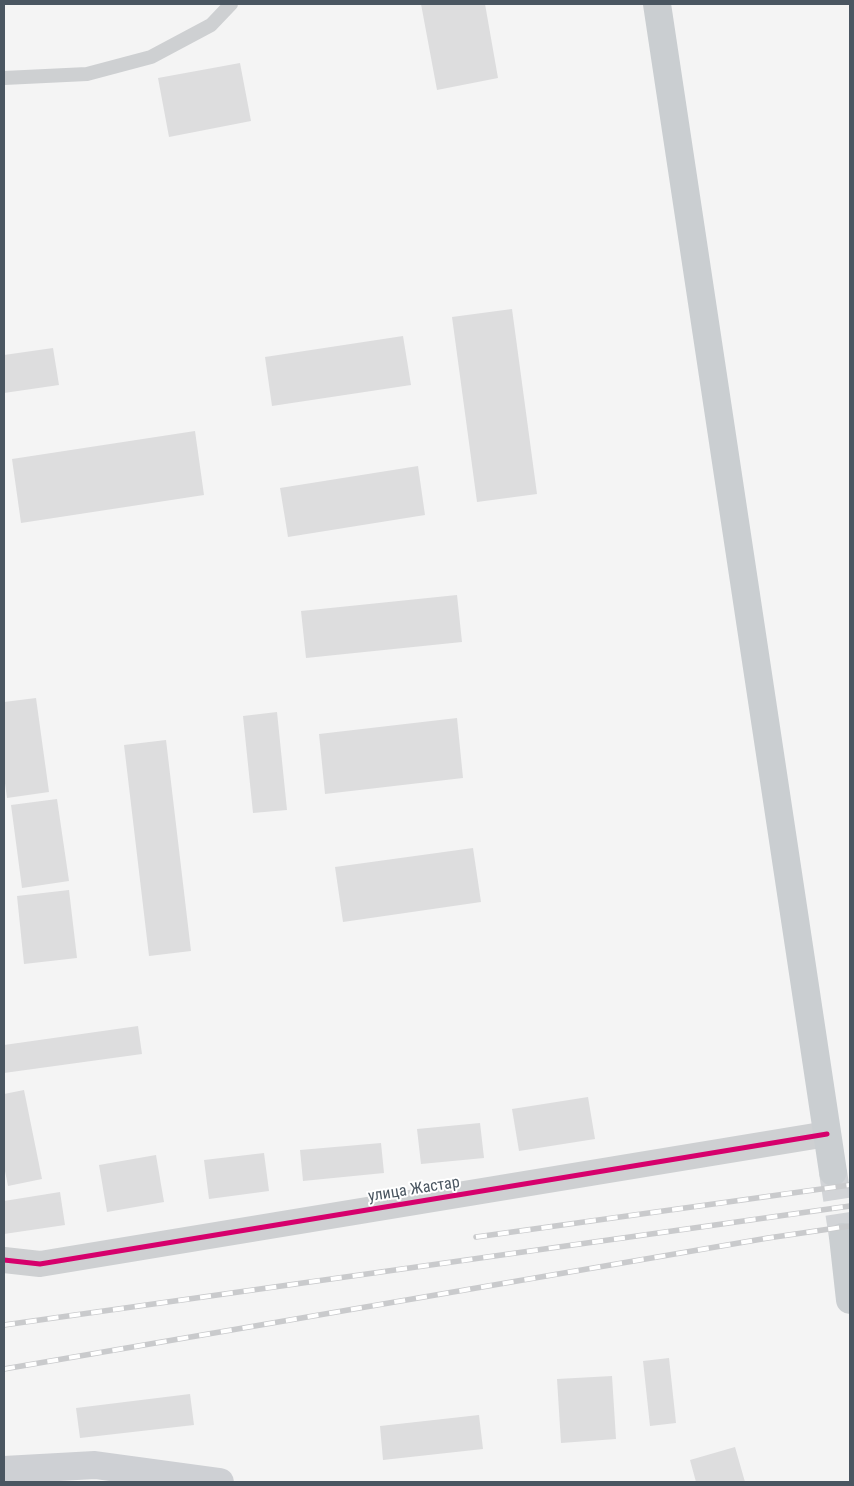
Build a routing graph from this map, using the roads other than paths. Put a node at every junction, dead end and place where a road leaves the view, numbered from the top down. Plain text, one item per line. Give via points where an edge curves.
1 (231, 4) edge
2 (656, 4) edge
3 (4, 78) edge
4 (828, 1134) junction
5 (834, 1172) tunnel mouth
6 (843, 1237) tunnel mouth
7 (4, 1260) edge
8 (850, 1300) edge
9 (4, 1470) edge
10 (220, 1482) edge

1 - 3 lane via 211,25 151,57 87,74
2 - 4 main road
4 - 5 main road
4 - 7 street, улица Жастар via 40,1264
6 - 8 main road
9 - 10 main road via 95,1465

